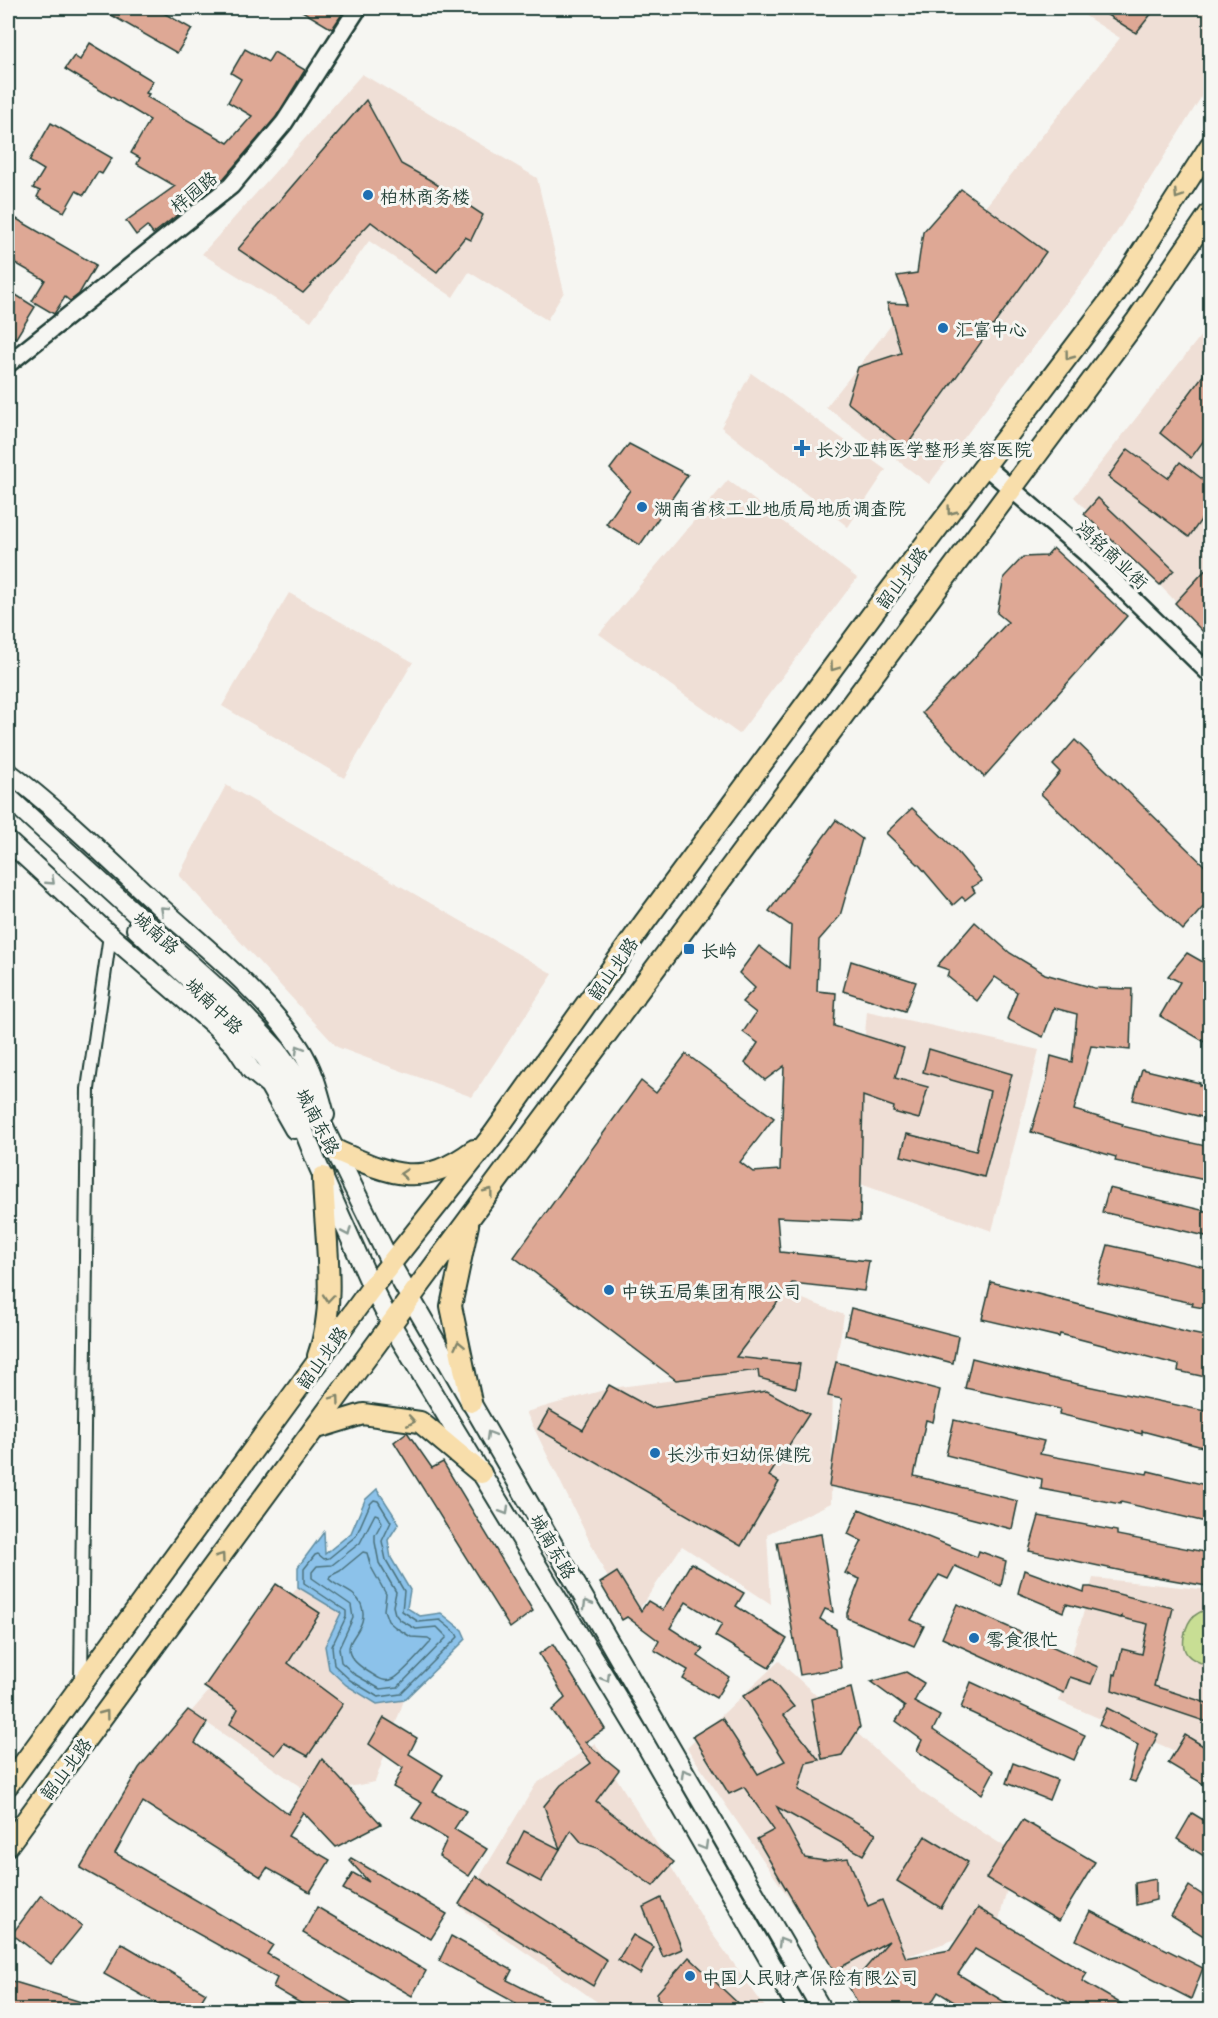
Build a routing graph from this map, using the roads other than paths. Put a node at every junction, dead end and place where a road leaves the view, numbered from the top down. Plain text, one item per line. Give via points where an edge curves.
1 (358, 8) edge
2 (1210, 146) edge
3 (1210, 213) edge
4 (8, 364) edge
5 (985, 466) junction
6 (1011, 487) junction
7 (1210, 674) edge
8 (8, 772) edge
9 (8, 797) edge
10 (8, 814) edge
11 (8, 842) edge
12 (110, 935) junction
13 (290, 1079) junction
14 (493, 1135) junction
15 (333, 1146) junction
16 (319, 1169) junction
17 (469, 1218) junction
18 (391, 1264) junction
19 (372, 1287) junction
20 (411, 1297) junction
21 (391, 1324) junction
22 (314, 1366) junction
23 (471, 1402) junction
24 (314, 1429) junction
25 (482, 1473) junction
26 (81, 1684) junction
27 (8, 1785) edge
28 (8, 1845) edge
29 (798, 2010) edge
30 (822, 2010) edge

1 - 4 street, 梓园路 via 284,123 231,186
2 -> 5 main road, 韶山北路 via 1115,294
3 - 6 main road, 韶山北路 via 1137,320
5 - 6 street, 鸿铭商业街
5 -> 14 main road, 韶山北路 via 651,914
6 - 7 street, 鸿铭商业街 via 1086,553
17 -> 6 main road, 韶山北路
15 -> 8 main road via 318,1086 301,1049 278,1017
9 - 13 main road, 城南路 via 207,978 277,1050
10 - 13 main road, 城南中路 via 239,1026
11 -> 12 main road
12 - 16 main road via 235,1046 251,1070 269,1085
12 - 26 street via 88,1089
13 - 15 main road, 城南东路
13 - 16 main road, 城南东路
14 -> 15 main road via 460,1160 429,1173 412,1175 378,1168
14 - 18 main road, 韶山北路
15 - 18 main road, 城南东路
16 -> 19 main road, 城南东路
16 -> 22 main road via 330,1264 326,1319
17 - 20 main road, 韶山北路
23 -> 17 main road via 451,1306
18 - 19 main road, 韶山北路
18 - 20 main road, 城南东路
19 - 21 main road, 城南东路
19 - 22 main road, 韶山北路
20 - 21 main road, 韶山北路
20 - 23 main road, 城南东路
24 -> 21 main road, 韶山北路
21 - 25 main road, 城南东路
22 - 26 main road, 韶山北路
30 -> 23 main road, 城南东路
24 -> 25 main road via 363,1414 420,1422
28 -> 24 main road, 韶山北路
25 -> 29 main road, 城南东路 via 640,1734
26 - 27 main road, 韶山北路

